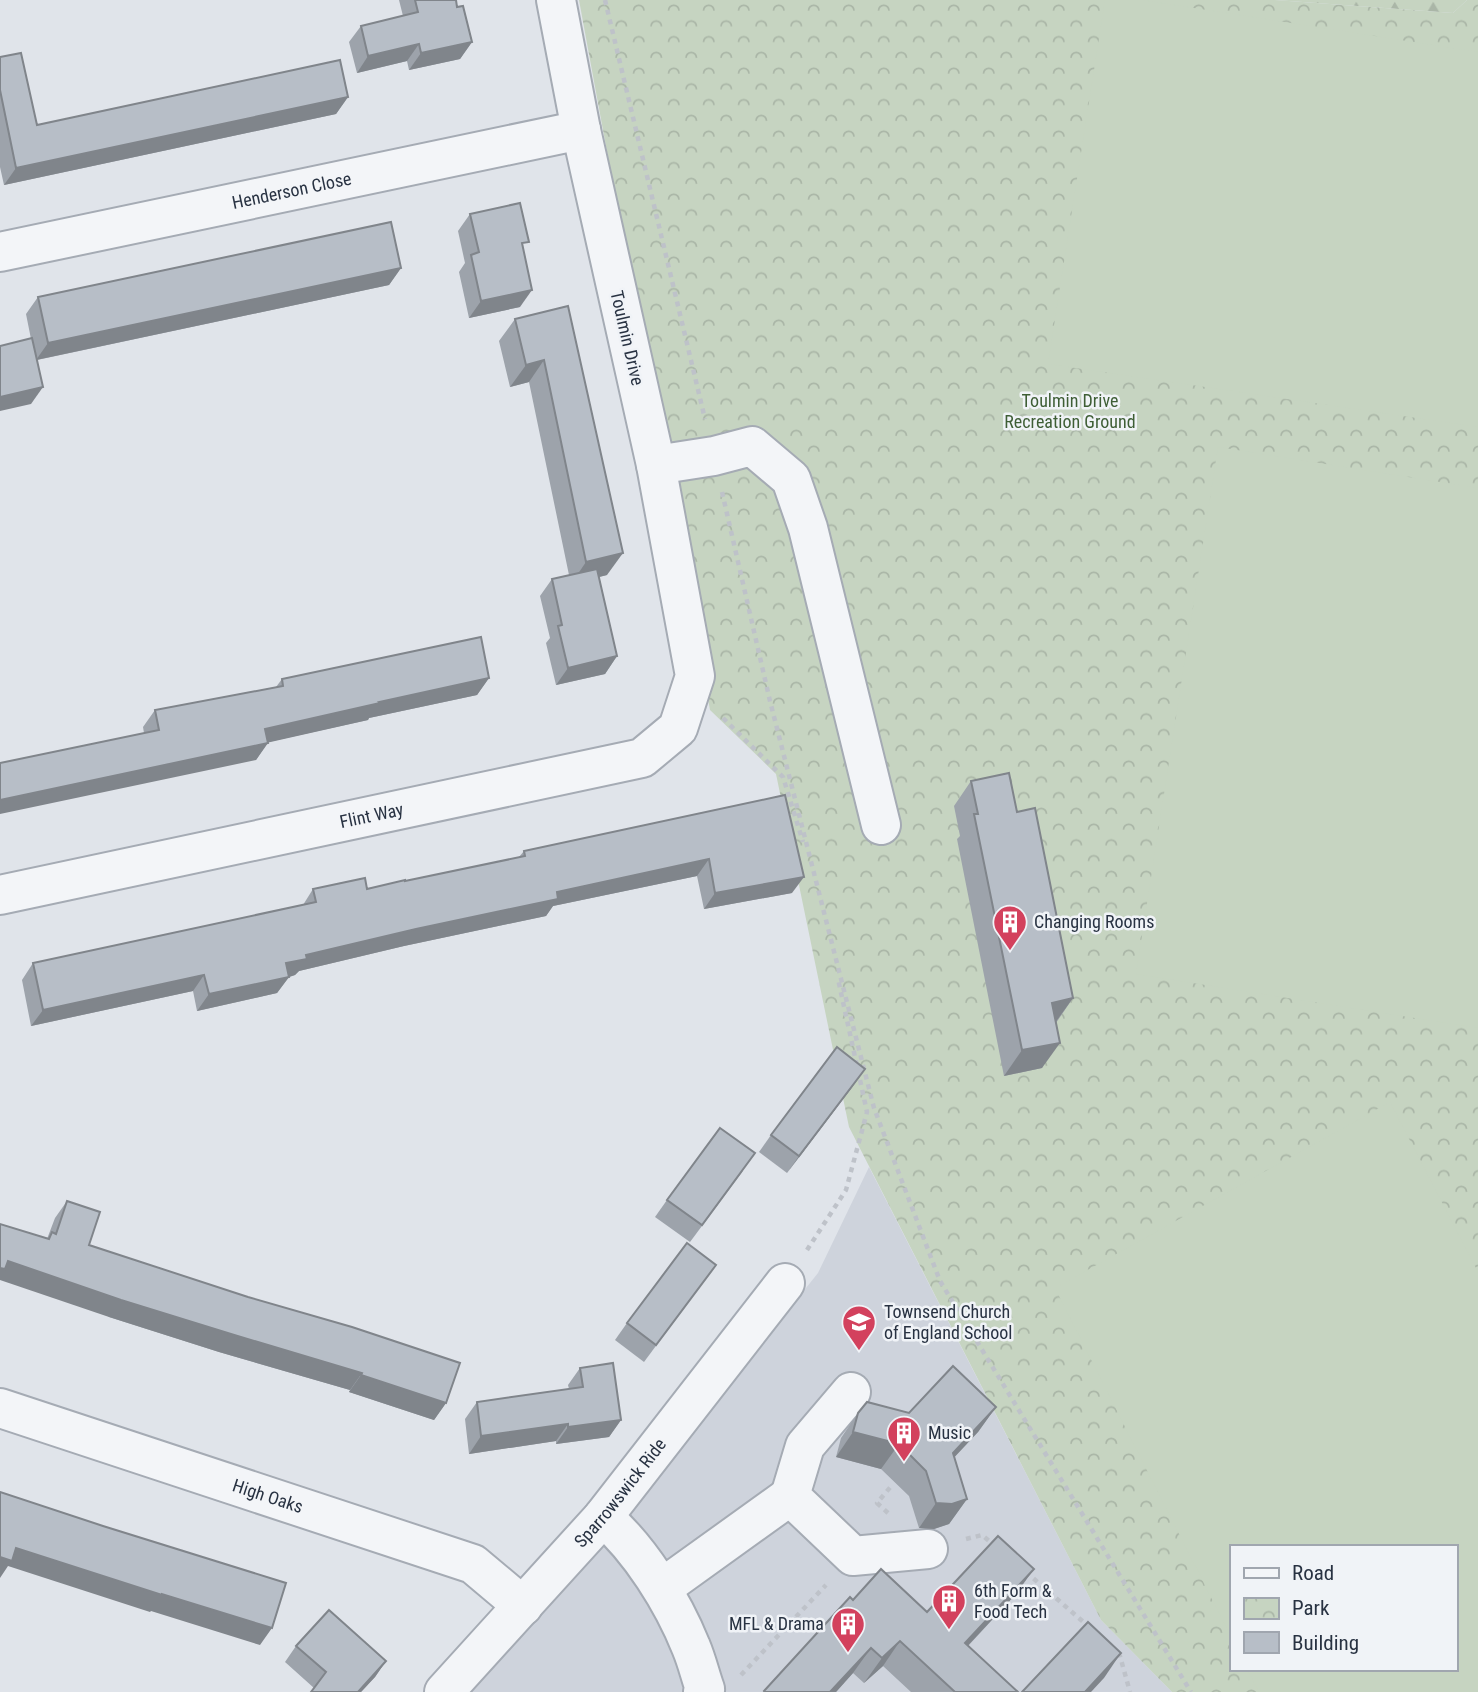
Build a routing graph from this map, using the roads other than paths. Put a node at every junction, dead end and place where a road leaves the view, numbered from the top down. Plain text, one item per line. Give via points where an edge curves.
1 (556, 0) edge
2 (581, 130) junction
3 (0, 252) edge
4 (656, 465) junction
5 (694, 682) joint
6 (881, 825) dead end
7 (0, 895) edge
8 (785, 1283) road end
9 (851, 1392) dead end
10 (0, 1408) edge
11 (790, 1496) junction
12 (603, 1517) junction
13 (928, 1549) road end
14 (662, 1588) junction
15 (523, 1606) junction
16 (720, 1686) edge
17 (444, 1692) edge

1 - 2 street, Toulmin Drive
2 - 3 street, Henderson Close
2 - 4 street, Toulmin Drive
4 - 5 street, Toulmin Drive
4 - 6 street via 752,446 791,479 808,528
5 - 7 street, Flint Way via 678,727 642,758
8 - 12 street, Sparrowswick Ride
9 - 11 street via 805,1446
10 - 15 street, High Oaks via 472,1564
11 - 13 street via 853,1556
11 - 14 street
12 - 14 street via 620,1531
12 - 15 street, Sparrowswick Ride
14 - 16 street via 691,1647 705,1689
15 - 17 street, Sparrowswick Ride

